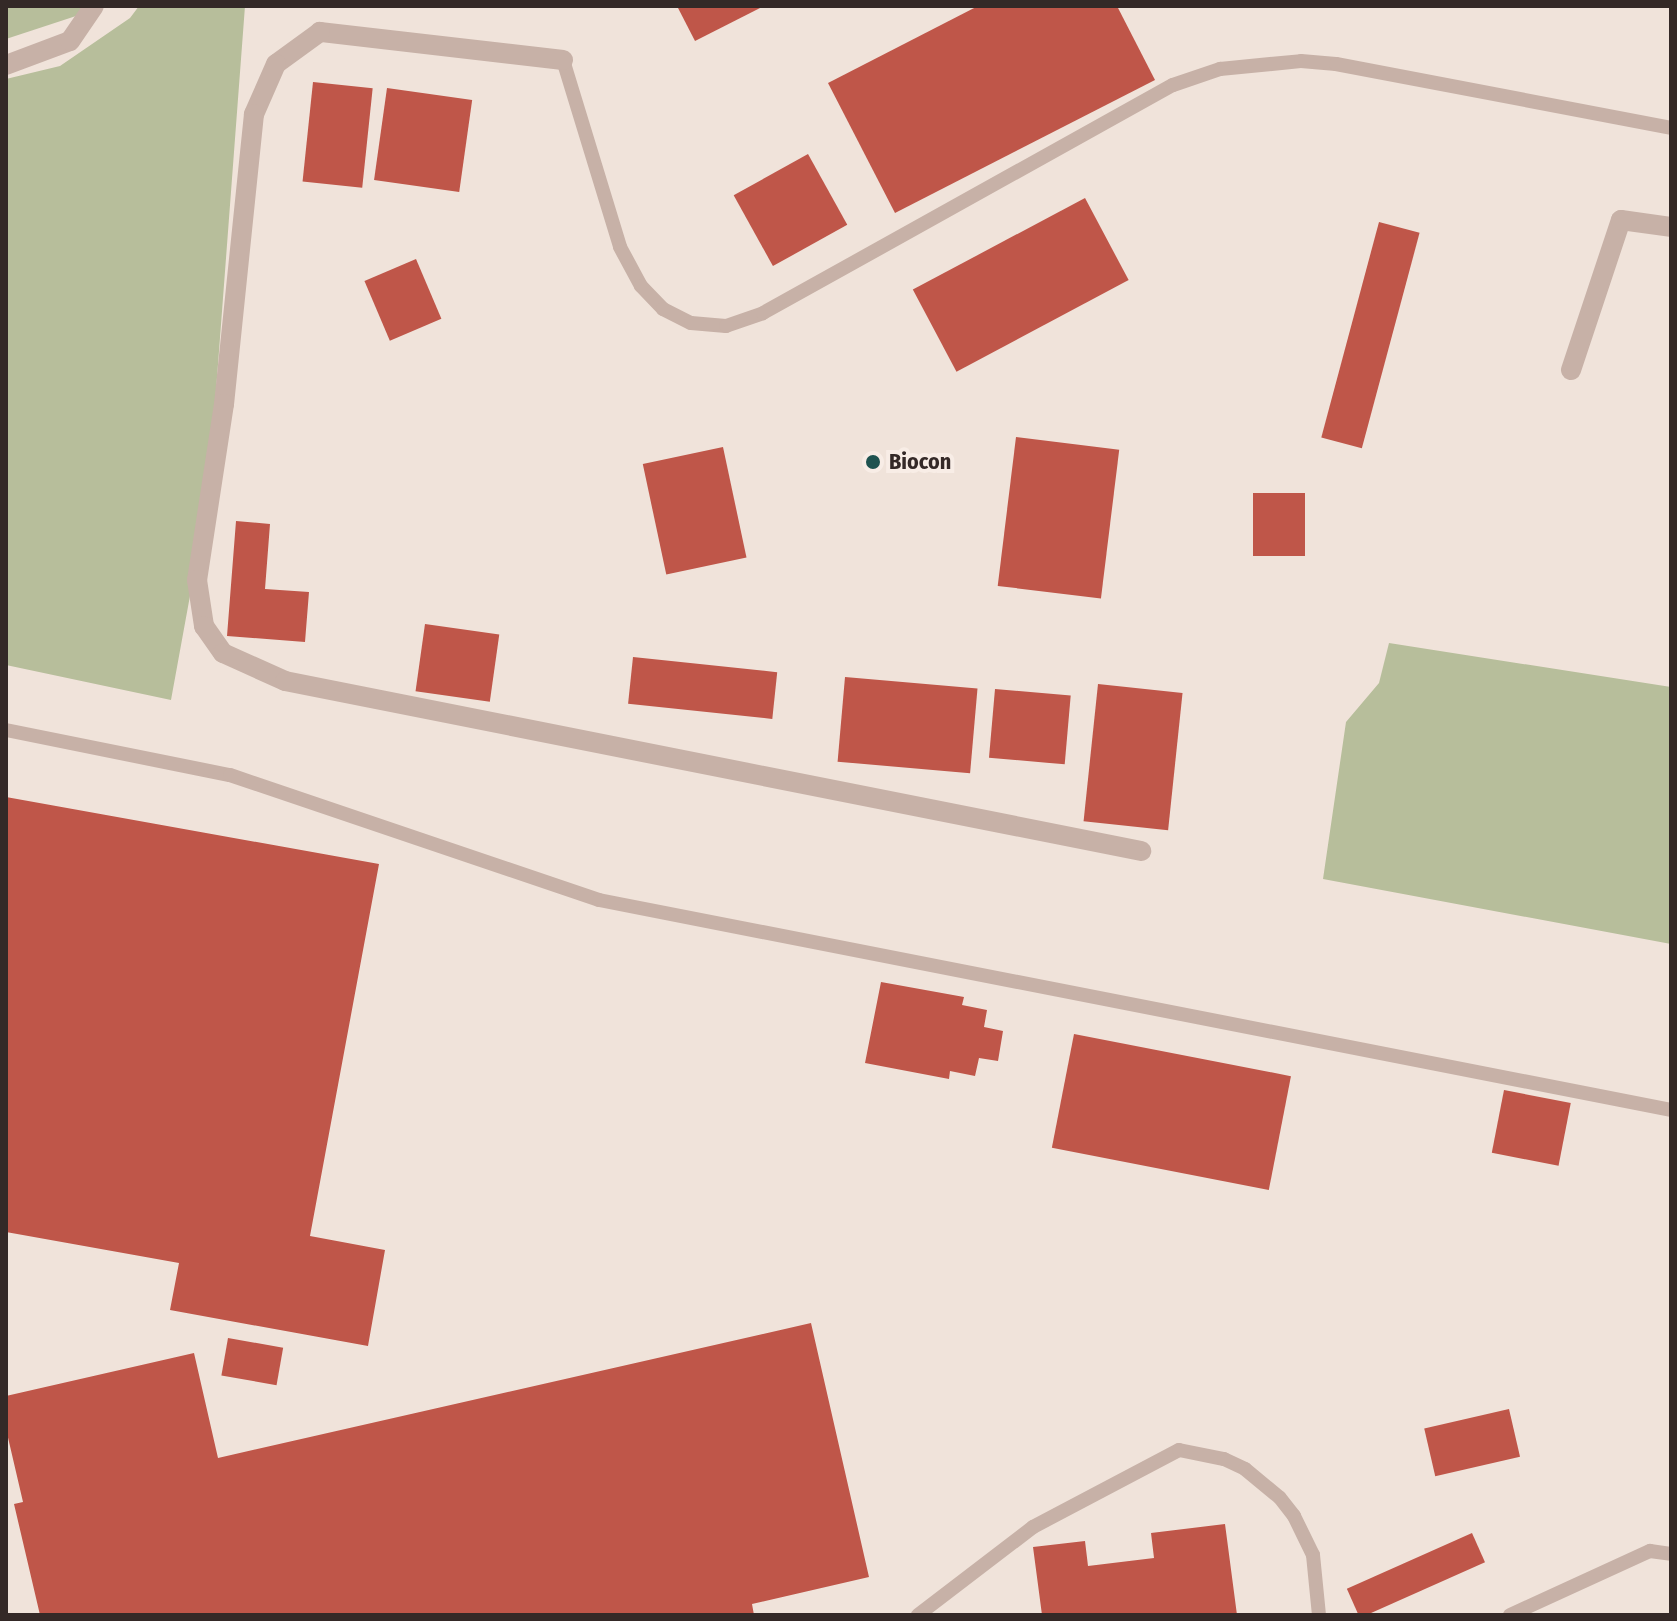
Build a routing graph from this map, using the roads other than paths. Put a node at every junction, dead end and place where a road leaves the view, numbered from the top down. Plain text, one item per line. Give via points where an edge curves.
1 (94, 6) edge
2 (563, 60) joint
3 (6, 65) edge
4 (1671, 128) edge
5 (1671, 227) edge
6 (1571, 370) dead end
7 (6, 730) edge
8 (1141, 851) dead end
9 (1671, 1110) edge
10 (1671, 1554) edge
11 (918, 1615) edge
12 (1319, 1615) edge
13 (1510, 1615) edge

1 - 3 street via 70,41
2 - 4 lane via 620,247 641,286 663,309 691,323 726,326 763,313 1173,85 1220,69 1301,61 1336,64
2 - 8 street via 320,32 276,64 254,114 224,404 197,580 204,626 223,653 285,681
5 - 6 street via 1621,220
7 - 9 lane via 230,775 599,900
10 - 13 lane via 1650,1551
11 - 12 lane via 1033,1527 1179,1450 1224,1459 1280,1498 1313,1555

